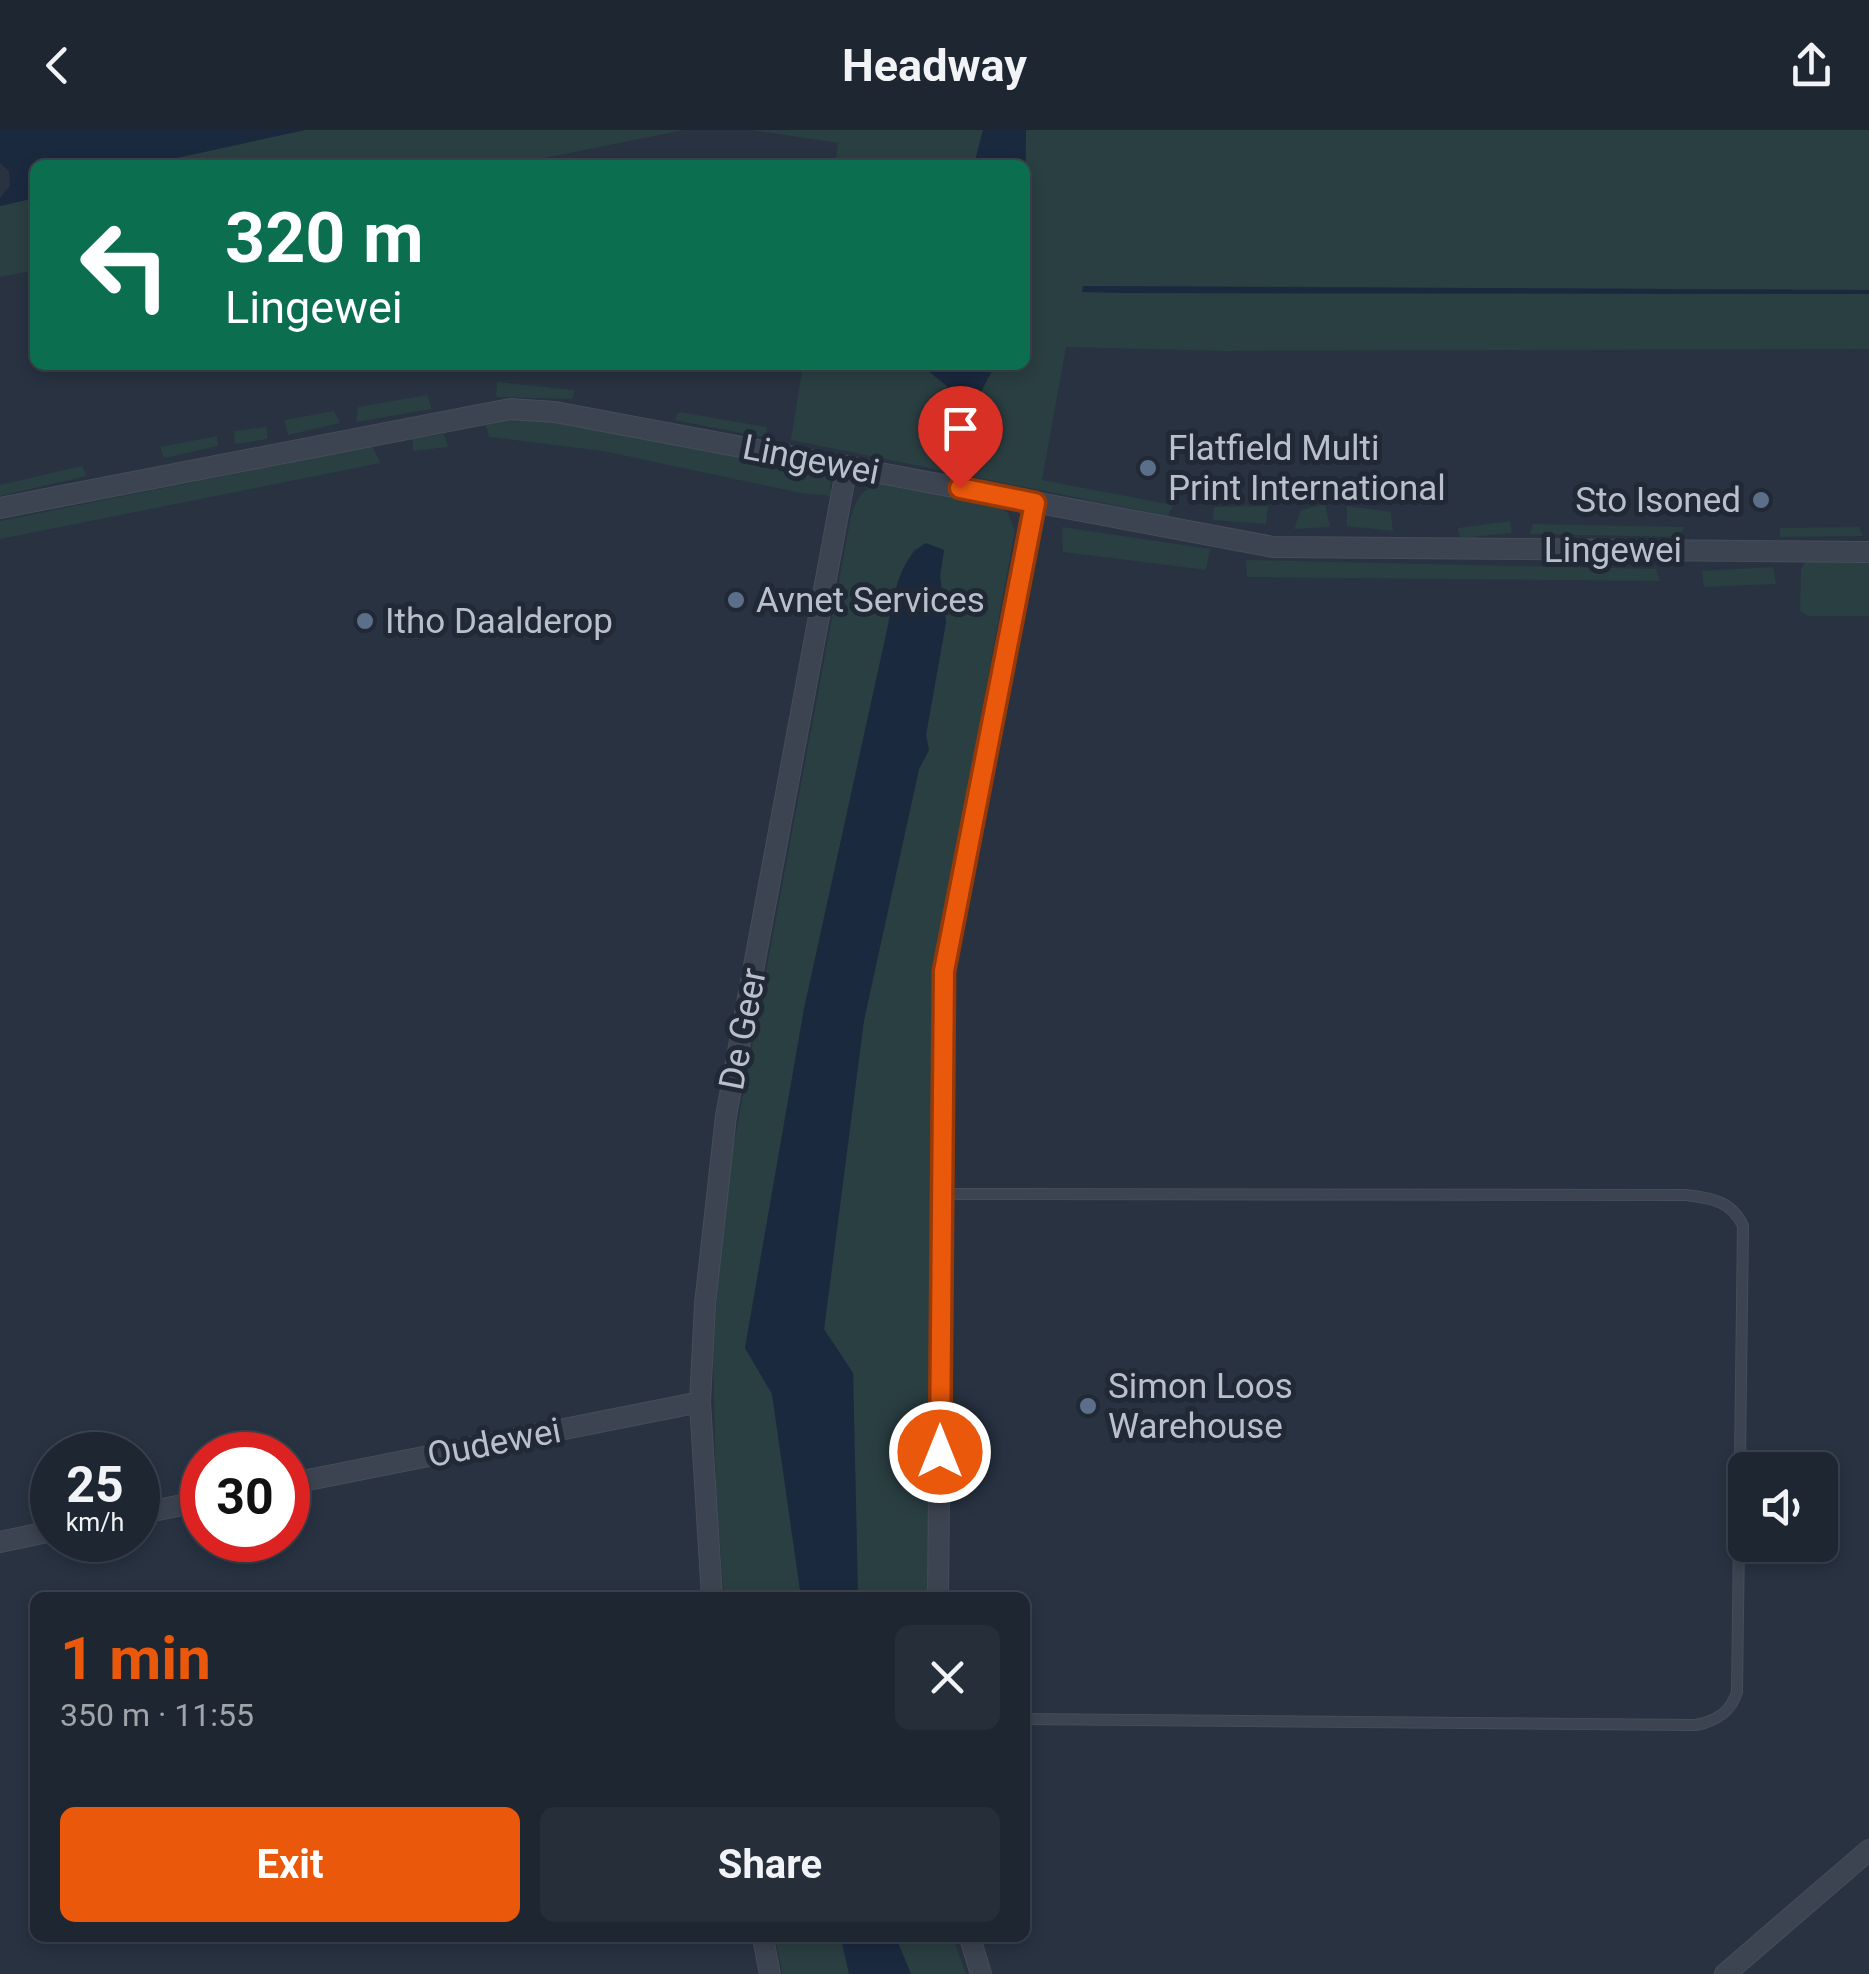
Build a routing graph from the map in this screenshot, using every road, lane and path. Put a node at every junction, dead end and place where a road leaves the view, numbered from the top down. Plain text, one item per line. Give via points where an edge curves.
1 (847, 466) junction
2 (1035, 503) junction
3 (0, 508) edge
4 (1869, 552) edge
5 (941, 1194) junction
6 (700, 1402) junction
7 (310, 1480) edge
8 (30, 1536) edge
9 (0, 1542) edge
10 (712, 1592) edge
11 (938, 1592) edge
12 (1030, 1719) edge
13 (1869, 1850) edge
14 (764, 1942) edge
15 (971, 1942) edge
16 (770, 1974) edge
17 (981, 1974) edge
18 (1726, 1974) edge

1 - 2 street, Lingewei
1 - 3 street, Lingewei via 510,408
1 - 6 street, De Geer via 726,1116
2 - 4 street, Lingewei via 1273,547
2 - 5 street via 944,971
5 - 11 street
5 - 12 lane via 1686,1196 1719,1201 1744,1226 1738,1692 1721,1716 1696,1726
6 - 7 street, Oudewei
6 - 10 street, De Geer
8 - 9 street
13 - 18 street
14 - 16 street
15 - 17 street

